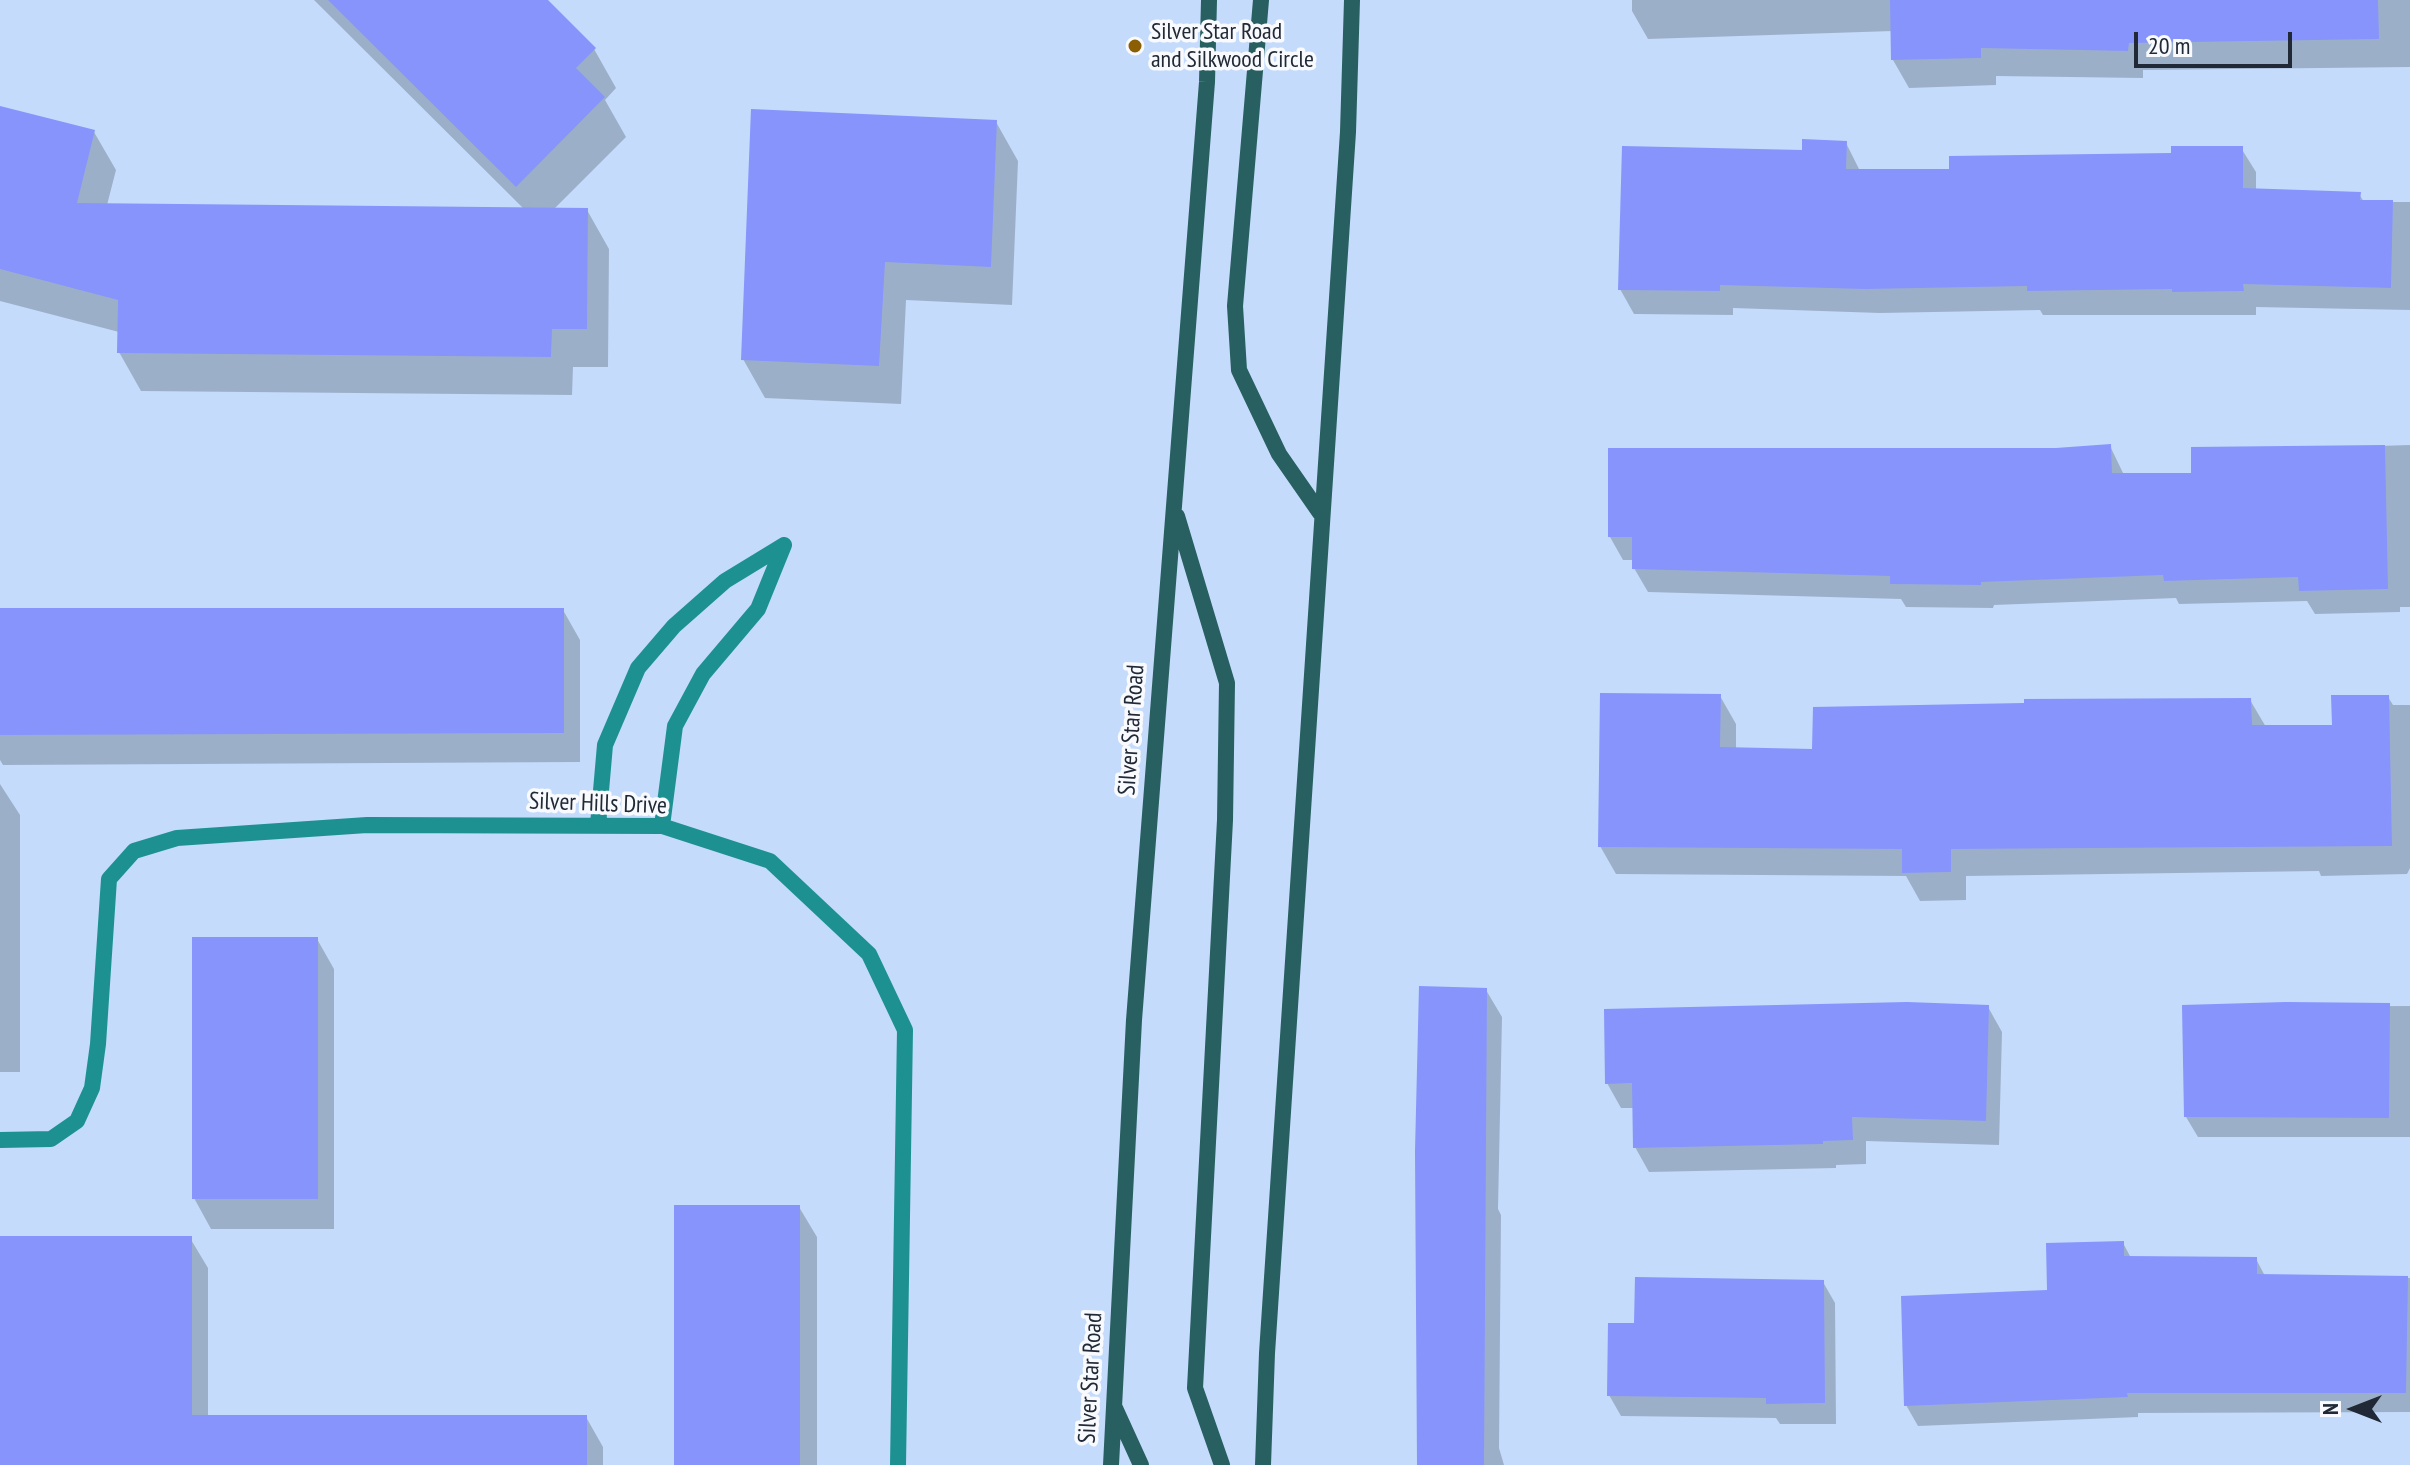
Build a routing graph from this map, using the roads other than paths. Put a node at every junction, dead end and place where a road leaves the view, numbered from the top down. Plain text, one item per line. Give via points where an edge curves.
1 (1209, 0) edge
2 (1261, 0) edge
3 (1352, 0) edge
4 (1174, 508) junction
5 (1320, 513) junction
6 (598, 825) junction
7 (662, 826) junction
8 (0, 1140) edge
9 (1113, 1403) junction
10 (898, 1465) edge
11 (1111, 1465) edge
12 (1141, 1465) edge
13 (1222, 1465) edge
14 (1263, 1465) edge

1 - 4 main road, Silver Star Road
2 - 5 main road via 1235,306 1239,370 1279,454
3 - 5 main road via 1348,132
4 - 9 main road, Silver Star Road via 1134,1020
4 - 13 main road via 1227,683 1225,820 1195,1388
5 - 14 main road
6 - 7 street, Silver Hills Drive
6 - 7 street via 605,745 638,668 674,626 725,581 784,545 758,609 703,674 675,726
6 - 8 street, Silver Hills Drive via 367,825 177,838 134,851 109,879 98,1044 92,1088 77,1121 51,1139
7 - 10 street, Silver Hills Drive via 770,861 869,954 905,1030
9 - 11 main road, Silver Star Road
9 - 12 main road

